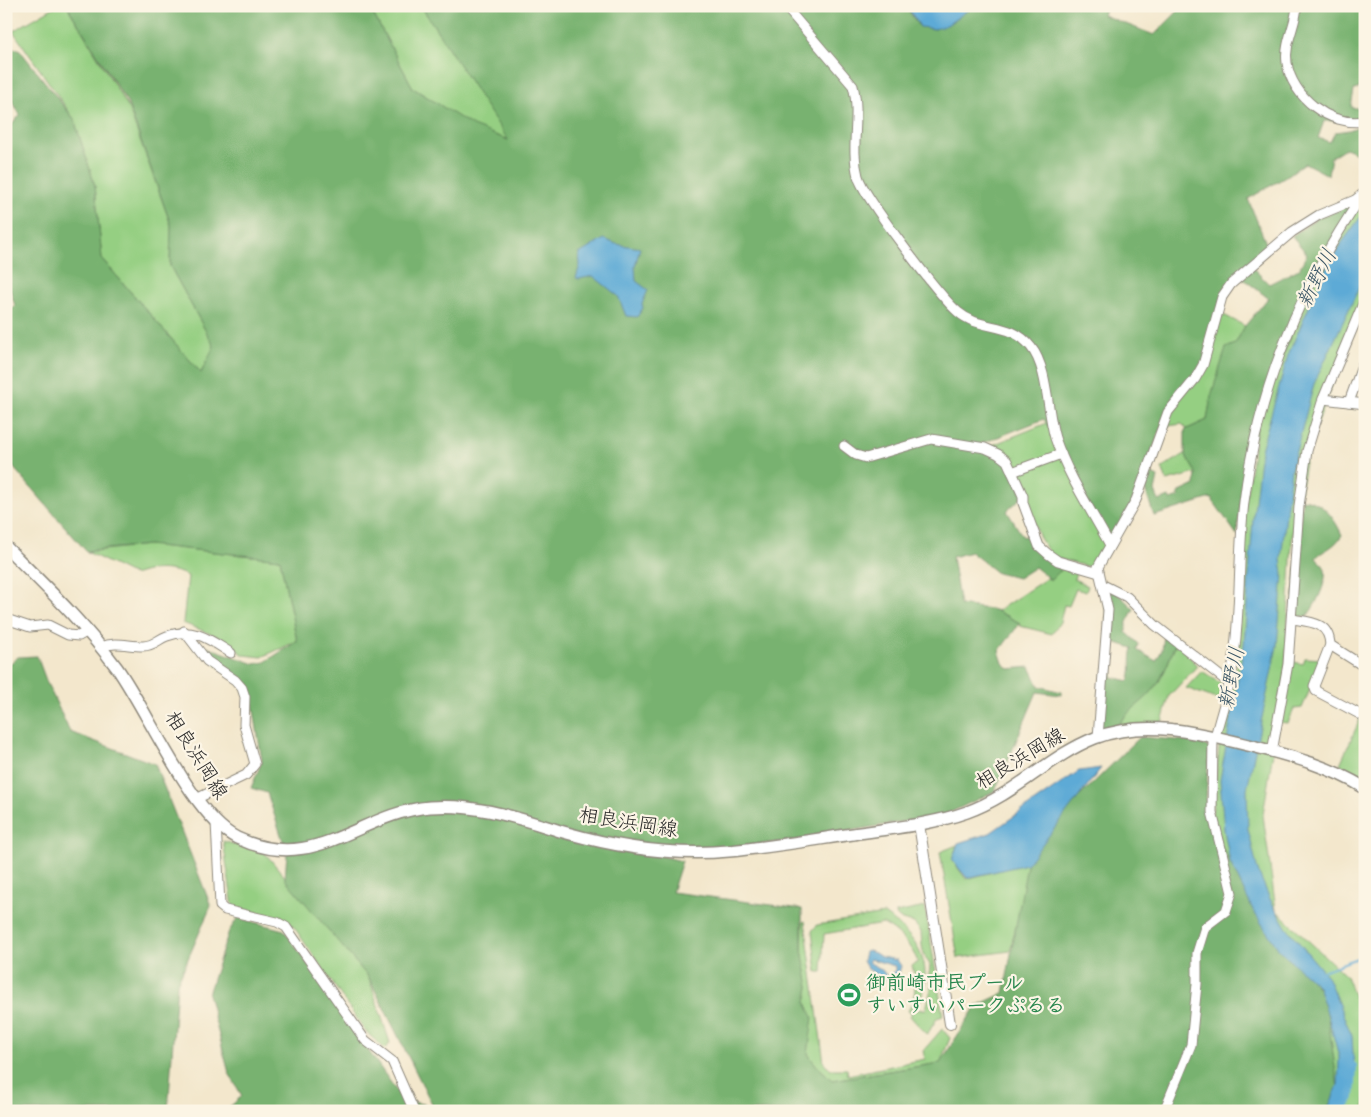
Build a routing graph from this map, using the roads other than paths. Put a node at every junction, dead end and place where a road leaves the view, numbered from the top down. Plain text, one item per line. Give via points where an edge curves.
1 (785, 6) edge
2 (1297, 6) edge
3 (1365, 121) edge
4 (1363, 194) edge
5 (1365, 300) edge
6 (1365, 358) edge
7 (1324, 399) junction
8 (1348, 402) junction
9 (1365, 404) edge
10 (844, 446) dead end
11 (1061, 454) junction
12 (1012, 472) junction
13 (1110, 545) junction
14 (6, 547) edge
15 (1098, 573) junction
16 (1103, 584) junction
17 (6, 619) edge
18 (1292, 619) junction
19 (88, 631) junction
20 (184, 631) junction
21 (1330, 645) junction
22 (101, 647) junction
23 (231, 652) dead end
24 (1365, 667) edge
25 (1229, 683) junction
26 (1365, 716) edge
27 (1098, 737) junction
28 (1215, 737) junction
29 (1270, 751) junction
30 (1365, 788) edge
31 (196, 799) junction
32 (216, 822) junction
33 (919, 824) junction
34 (950, 1024) dead end
35 (414, 1111) edge
36 (1164, 1111) edge

1 - 11 street via 853,86 857,100 855,157 858,177 870,198 952,307 971,321 1012,331 1032,348 1040,364 1049,416
2 - 3 street via 1287,62 1298,92 1310,104 1343,121
4 - 13 street via 1292,232 1227,290 1222,297 1202,365 1195,379 1168,412 1136,500
4 - 25 street via 1320,260 1289,331 1258,425 1244,503 1238,613
5 - 7 street
6 - 8 street
7 - 8 street
7 - 18 street via 1307,451 1298,506
8 - 9 street
10 - 12 street via 866,458 931,439 985,448 1007,461
11 - 12 street
11 - 13 street
12 - 15 street via 1040,546 1058,561
13 - 15 street
14 - 19 main road, 相良浜岡線
15 - 16 street
16 - 25 street via 1128,597 1154,625
16 - 27 street via 1108,610
17 - 19 street via 30,627 48,625 68,635 79,636
18 - 21 street via 1317,622 1326,628
18 - 29 street via 1288,664
19 - 22 main road, 相良浜岡線
20 - 22 street via 165,637 154,645 117,643
20 - 23 street via 198,633
20 - 31 street via 206,661 242,688 245,697 244,725 255,764 246,775
21 - 24 street
21 - 26 street via 1314,686 1321,695
22 - 31 main road, 相良浜岡線 via 138,698
25 - 28 street
27 - 28 main road, 相良浜岡線 via 1129,730 1161,728
27 - 33 main road, 相良浜岡線 via 1056,759 988,804
28 - 29 main road, 相良浜岡線
28 - 36 street via 1212,812 1232,893 1226,911 1205,927 1197,953 1190,1045
29 - 30 main road, 相良浜岡線 via 1320,766
31 - 32 main road, 相良浜岡線
32 - 33 main road, 相良浜岡線 via 236,837 257,845 300,849 332,842 405,811 455,806 498,813 618,846 694,852 778,845
32 - 35 street via 220,906 286,927 365,1040 392,1061
33 - 34 street

